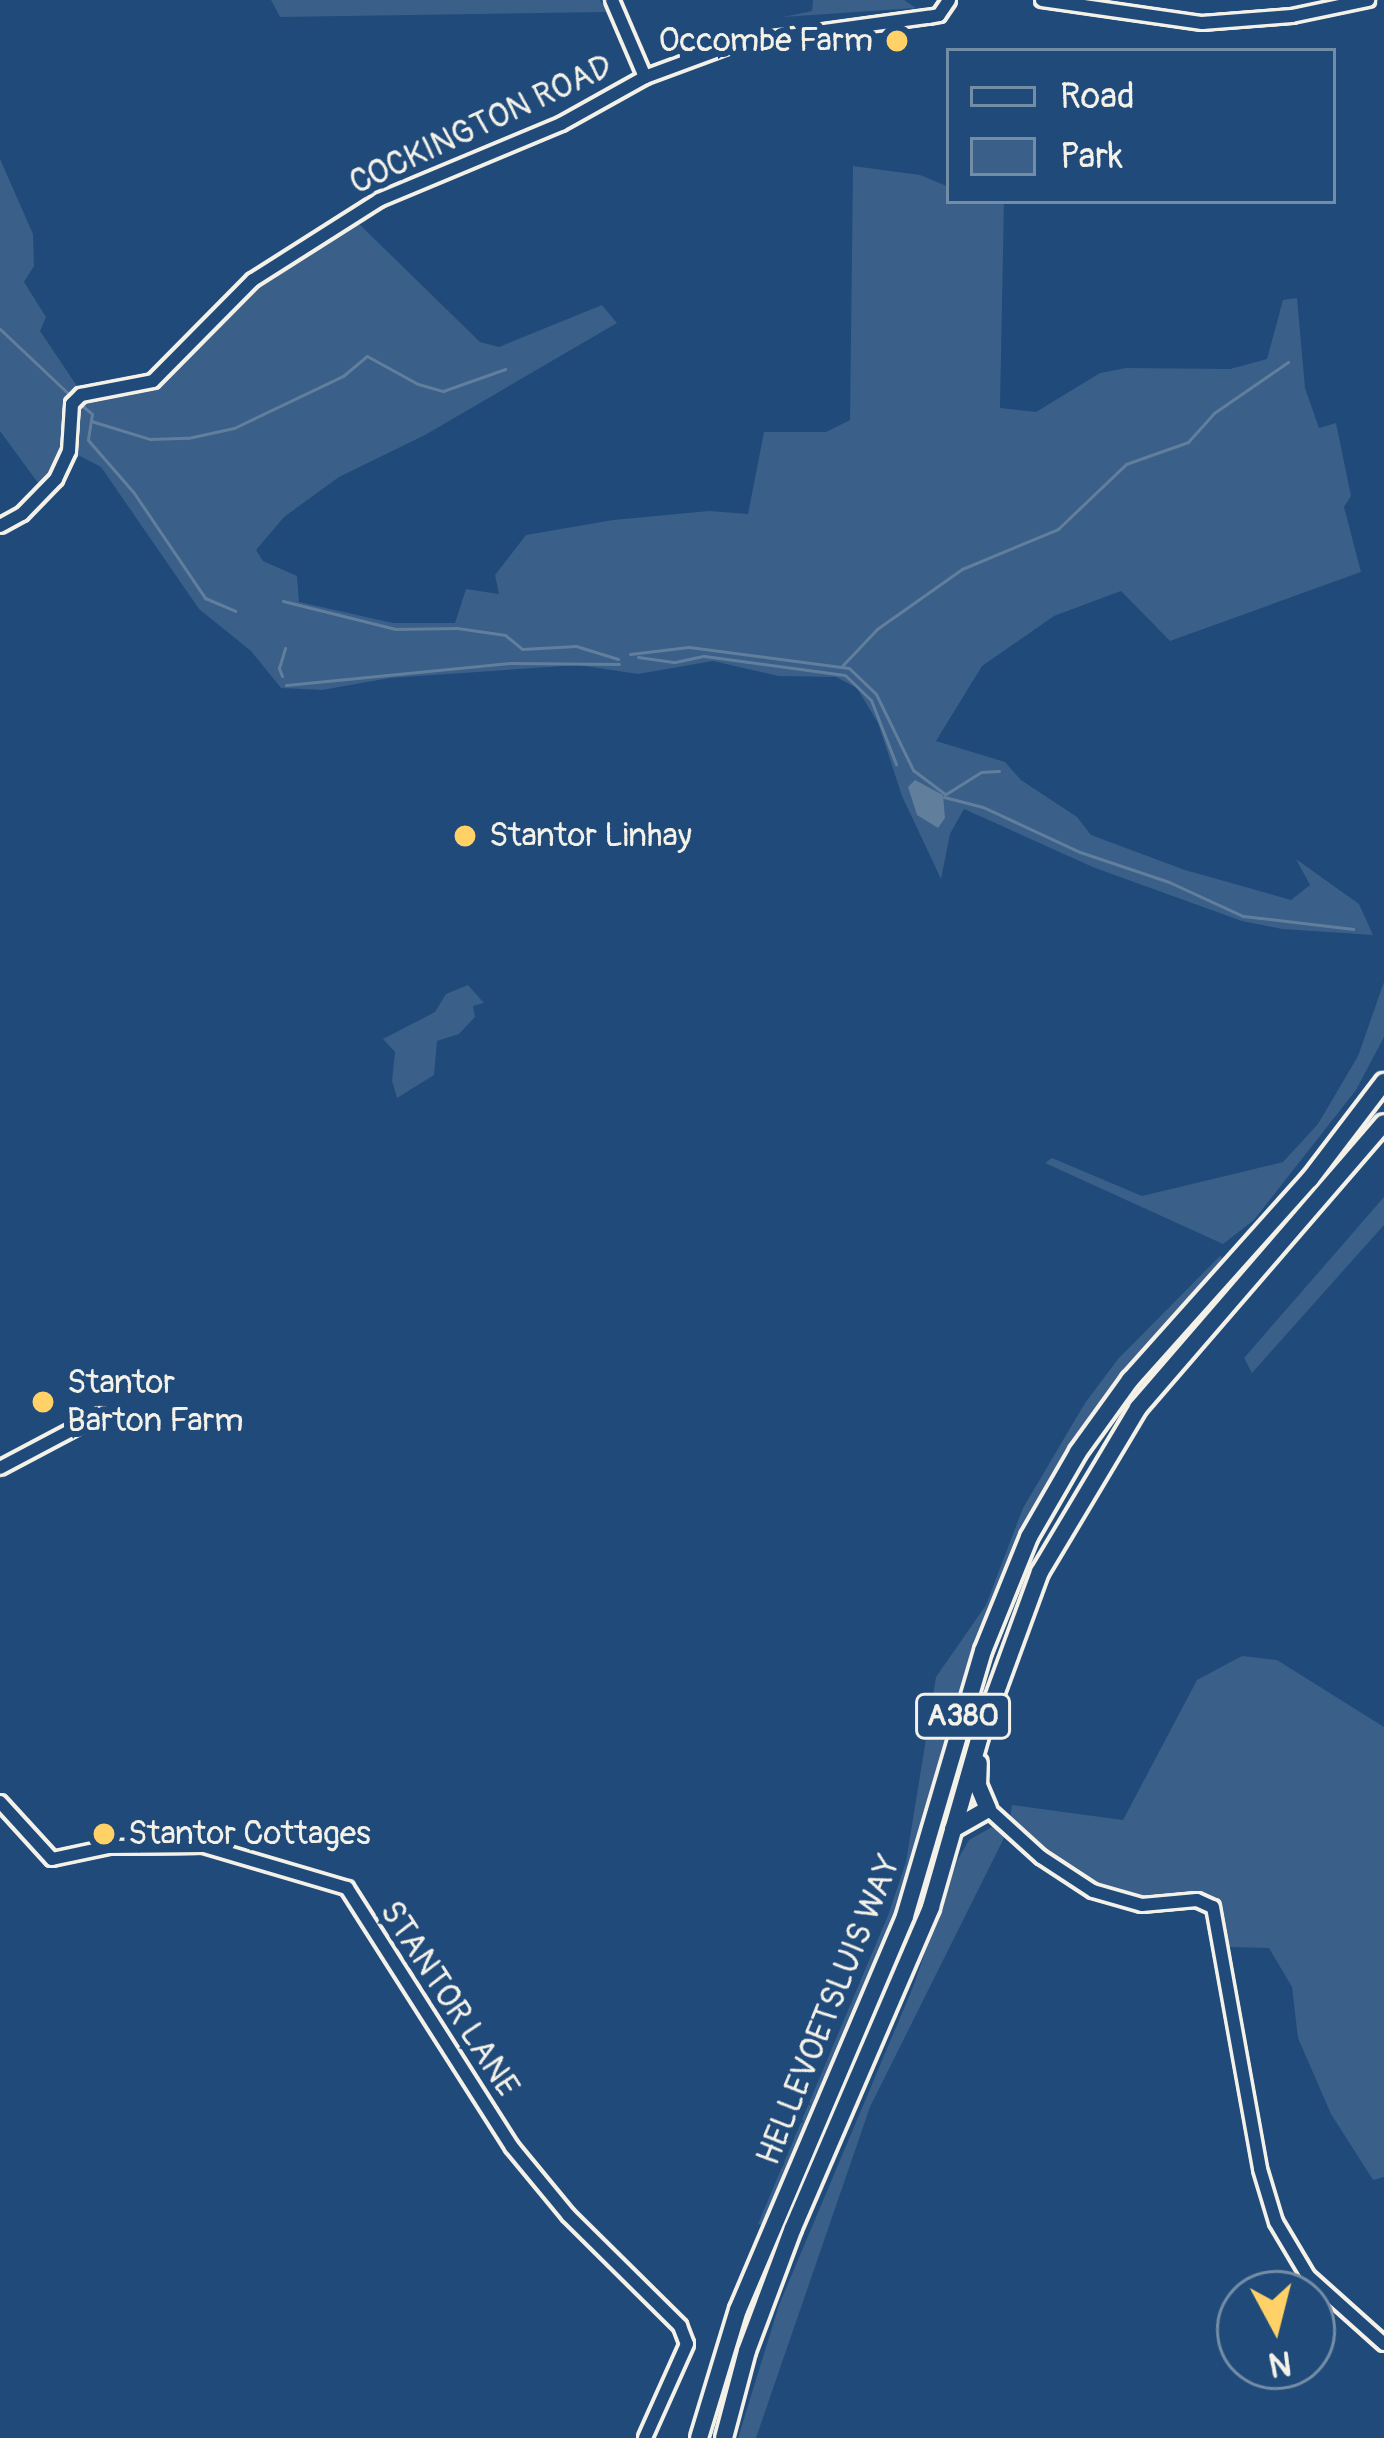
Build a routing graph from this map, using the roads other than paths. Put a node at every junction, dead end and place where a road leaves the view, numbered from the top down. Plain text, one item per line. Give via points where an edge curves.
1 (612, 0) edge
2 (949, 0) edge
3 (1042, 0) edge
4 (1368, 0) edge
5 (645, 77) junction
6 (0, 526) edge
7 (1384, 1082) edge
8 (1384, 1123) edge
9 (100, 1415) dead end
10 (0, 1468) edge
11 (980, 1733) junction
12 (0, 1802) edge
13 (988, 1809) junction
14 (953, 1830) junction
15 (1384, 2344) edge
16 (645, 2438) edge
17 (699, 2438) edge
18 (724, 2438) edge

1 - 5 street
2 - 5 street, COCKINGTON ROAD via 939,15 763,36
3 - 4 street via 1202,23
5 - 6 street, COCKINGTON ROAD via 561,124 379,200 292,251 223,306 153,381 80,395 56,478
7 - 17 highway, HELLEVOETSLUIS WAY / A380 via 1310,1179 1130,1380 1030,1537 983,1651 905,1916 738,2310
8 - 11 highway, HELLEVOETSLUIS WAY / A380 via 1127,1424 1040,1572
9 - 10 street
11 - 13 highway via 978,1786
11 - 14 highway, HELLEVOETSLUIS WAY / A380
12 - 16 street, STANTOR LANE via 52,1859 108,1847 203,1846 347,1888 512,2147 680,2326 687,2344
13 - 14 highway
13 - 15 street via 1093,1891 1142,1905 1213,1906 1276,2222 1309,2276
14 - 18 highway, HELLEVOETSLUIS WAY / A380 via 907,1974 793,2228

